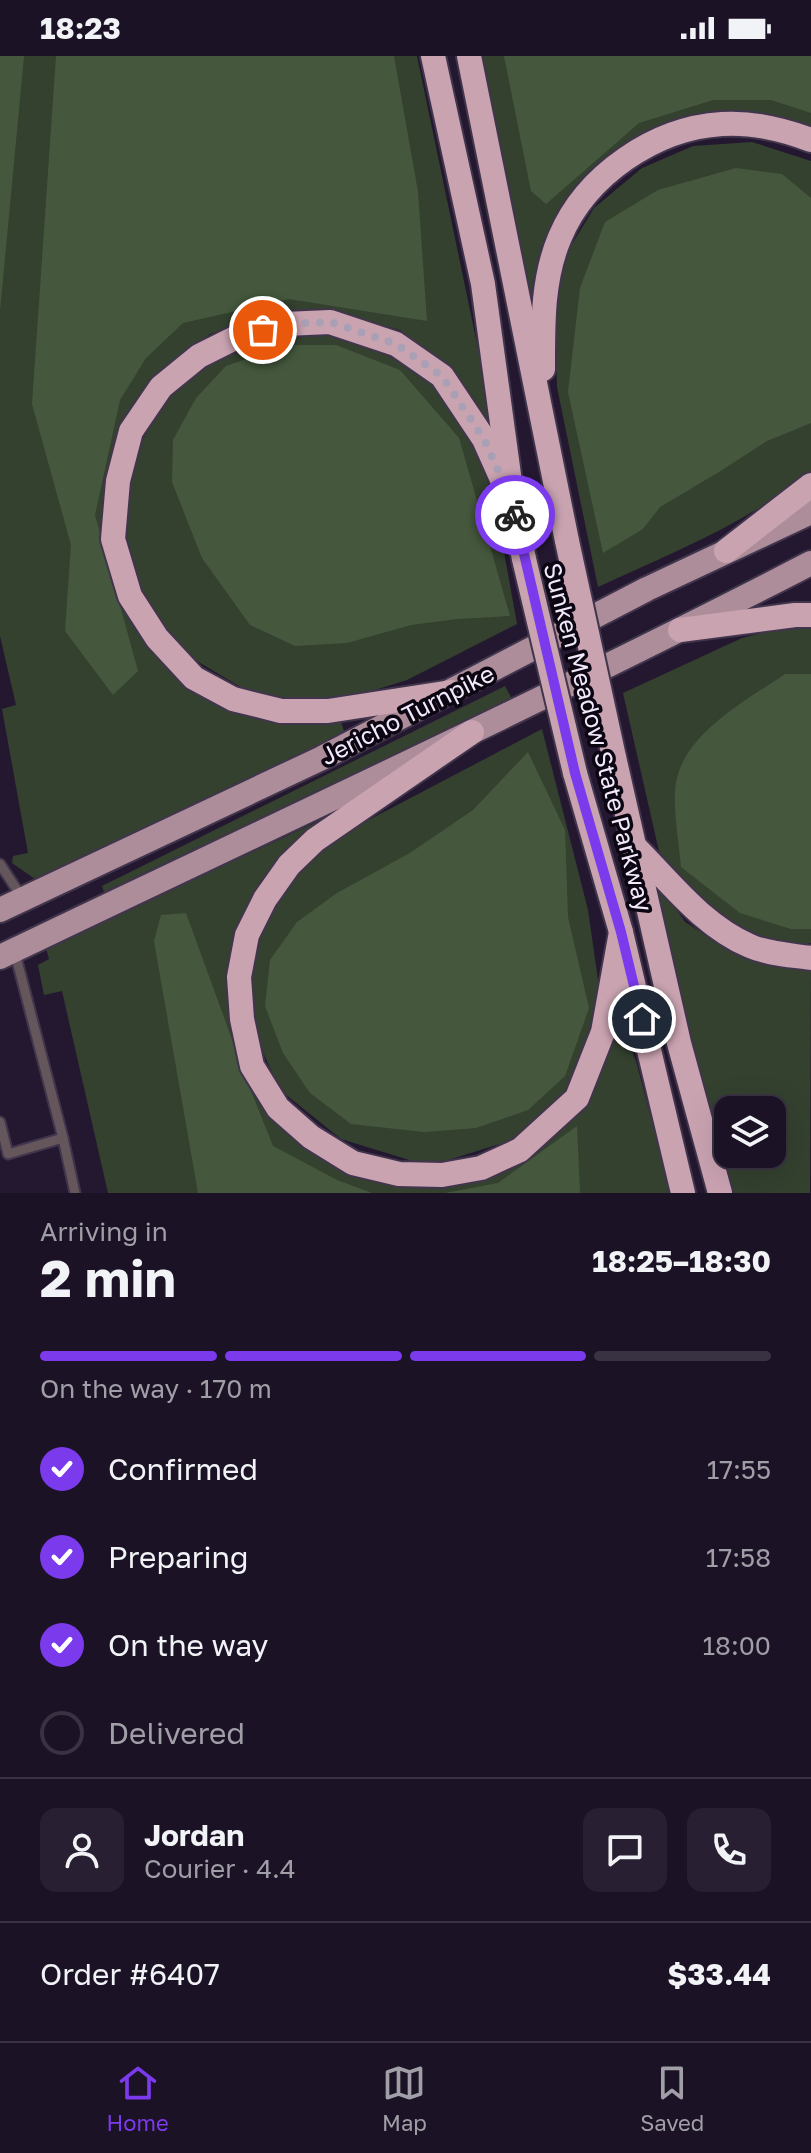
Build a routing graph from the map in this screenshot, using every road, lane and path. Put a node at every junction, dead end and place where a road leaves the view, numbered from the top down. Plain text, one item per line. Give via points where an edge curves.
1 (433, 56) edge
2 (469, 56) edge
3 (811, 140) edge
4 (544, 420) junction
5 (811, 485) edge
6 (513, 504) junction
7 (811, 512) edge
8 (726, 551) junction
9 (811, 563) edge
10 (811, 615) edge
11 (680, 630) junction
12 (451, 692) junction
13 (472, 732) junction
14 (636, 848) junction
15 (0, 864) edge
16 (23, 899) junction
17 (0, 910) edge
18 (621, 932) junction
19 (7, 953) edge
20 (811, 958) edge
21 (0, 1122) edge
22 (63, 1138) junction
23 (75, 1193) edge
24 (683, 1193) edge
25 (720, 1193) edge

1 - 6 highway, Sunken Meadow State Parkway via 483,284
2 - 4 highway, Sunken Meadow State Parkway
3 - 4 highway via 784,129 721,124 652,143 611,169 581,201 560,237 547,281
4 - 14 highway, Sunken Meadow State Parkway, bridge
5 - 8 highway
6 - 12 highway via 484,439 442,376 396,344 330,322 285,324 241,335 199,356 161,387 131,431 118,481 113,539 130,596 157,638 194,678 233,699 281,711 328,711
6 - 18 highway, Sunken Meadow State Parkway, bridge via 575,773
7 - 8 main road, Jericho Turnpike
8 - 12 main road, Jericho Turnpike
9 - 11 main road, Jericho Turnpike
10 - 11 highway
11 - 13 main road, Jericho Turnpike
12 - 16 main road, Jericho Turnpike
13 - 18 highway via 315,840 265,899 247,935 239,977 252,1066 278,1108 353,1163 399,1174 442,1175 481,1168 520,1150 577,1098 603,1032
13 - 19 main road, Jericho Turnpike
14 - 20 highway via 692,908 720,929 750,946
14 - 25 highway, Sunken Meadow State Parkway via 679,1043
15 - 16 lane
16 - 17 main road, Jericho Turnpike
18 - 24 highway, Sunken Meadow State Parkway
19 - 22 lane
21 - 22 lane via 8,1154
22 - 23 lane

